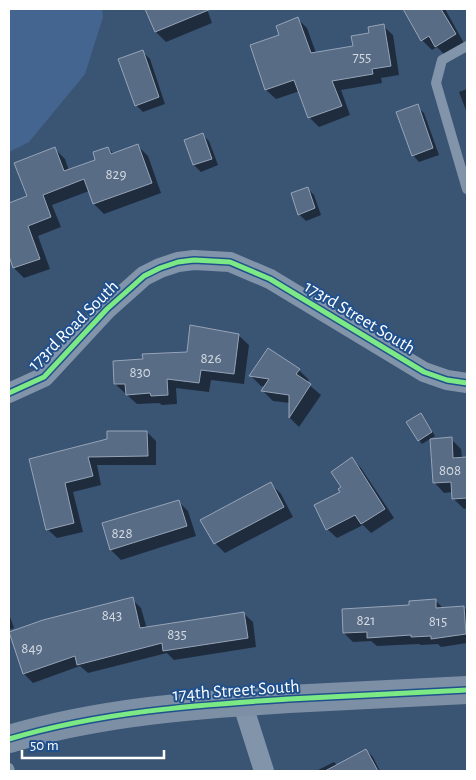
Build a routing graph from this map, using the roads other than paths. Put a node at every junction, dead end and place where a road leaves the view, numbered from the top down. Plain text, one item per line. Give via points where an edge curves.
1 (467, 46) edge
2 (467, 189) edge
3 (241, 266) joint
4 (467, 383) edge
5 (9, 394) edge
6 (467, 690) edge
7 (242, 702) junction
8 (9, 739) edge
9 (264, 771) edge

1 - 2 lane via 442,60 436,83
3 - 4 street, 173rd Street South via 270,279 424,372
3 - 5 street, 173rd Road South via 230,262 194,260 178,262 144,276 107,309 44,377
6 - 7 street, 174th Street South
7 - 8 street, 174th Street South via 159,709
7 - 9 street

